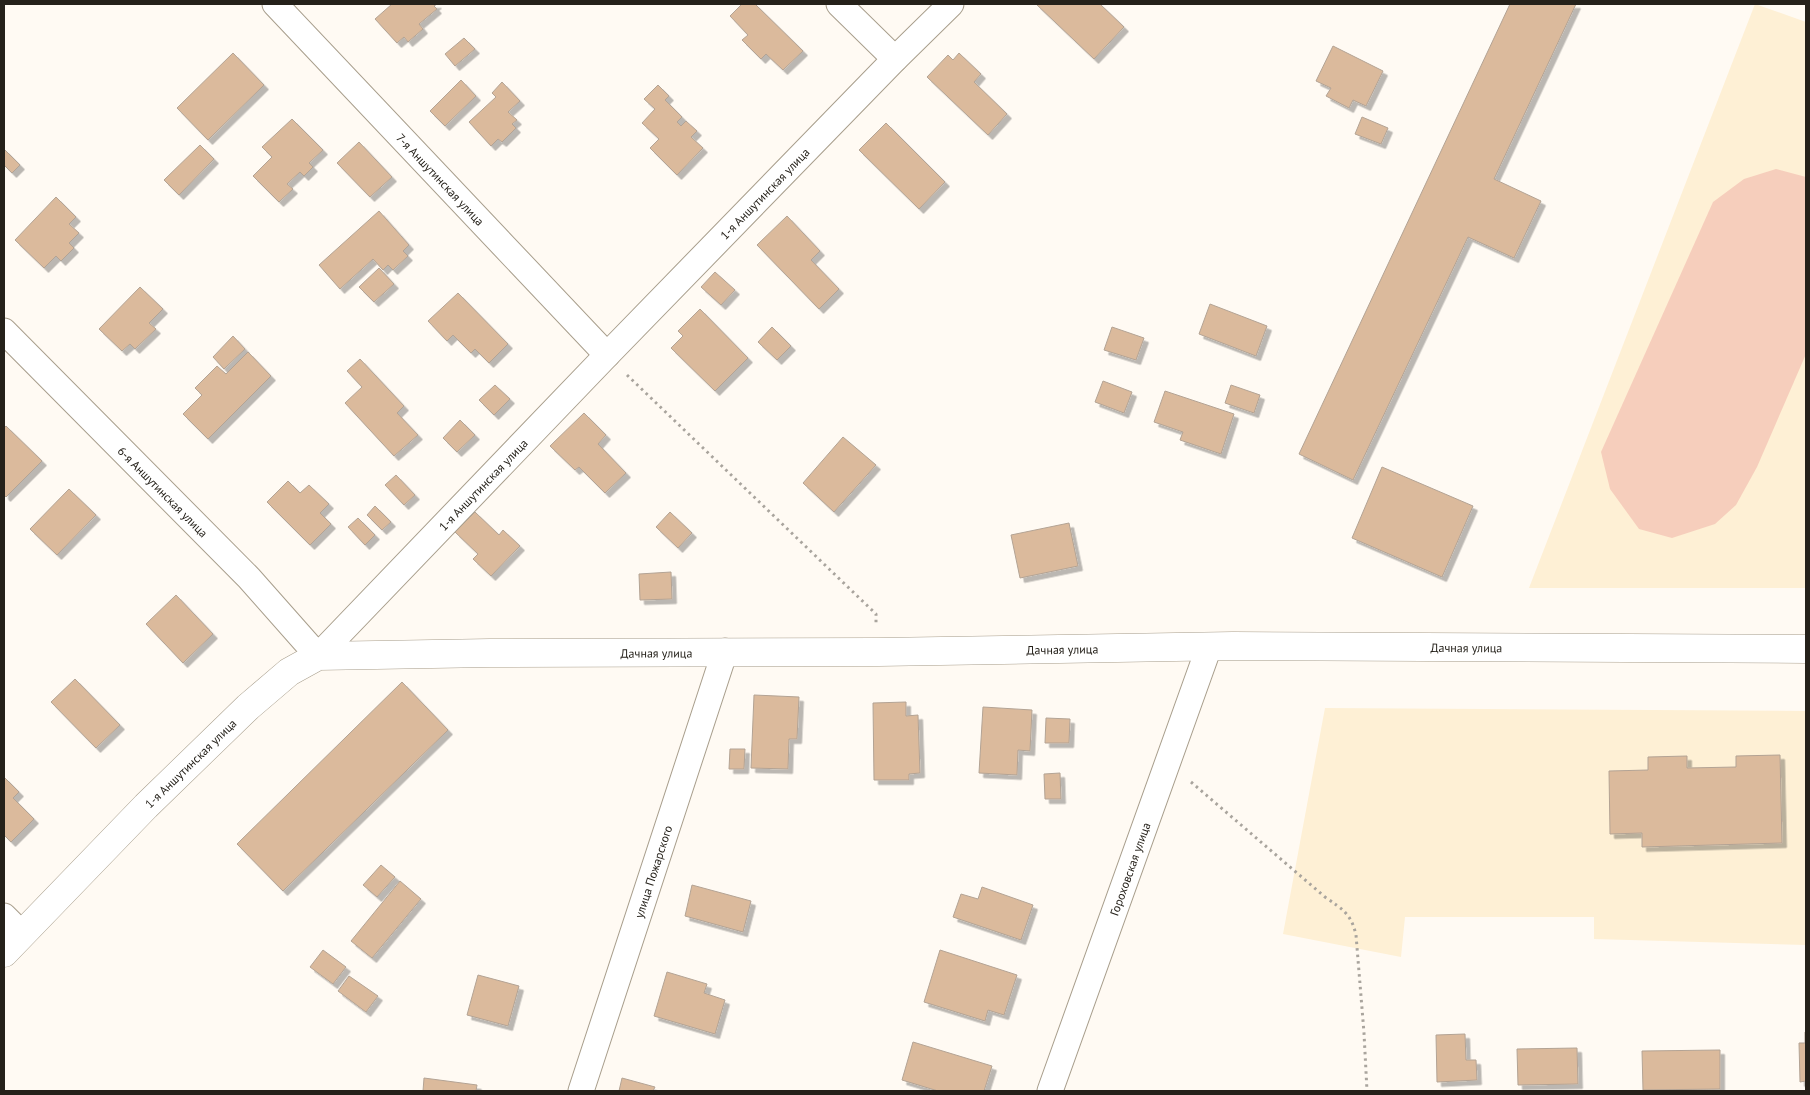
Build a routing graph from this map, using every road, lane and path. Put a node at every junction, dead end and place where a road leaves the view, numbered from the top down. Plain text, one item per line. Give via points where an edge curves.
1 (275, 4) edge
2 (839, 4) edge
3 (951, 4) edge
4 (895, 59) junction
5 (4, 331) edge
6 (607, 355) junction
7 (1209, 646) junction
8 (1806, 649) edge
9 (725, 651) junction
10 (879, 652) junction
11 (318, 656) junction
12 (1168, 763) junction
13 (10, 934) edge
14 (581, 1091) edge
15 (1050, 1091) edge
16 (1367, 1091) edge

1 - 6 street, 7-я Аншутинская улица
2 - 4 street
3 - 4 street, 1-я Аншутинская улица
4 - 6 street, 1-я Аншутинская улица
5 - 11 street, 6-я Аншутинская улица via 249,578
6 - 10 path via 876,614
6 - 11 street, 1-я Аншутинская улица
7 - 8 street, Дачная улица
7 - 10 street, Дачная улица
7 - 12 street, Гороховская улица
9 - 10 street, Дачная улица
9 - 11 street, Дачная улица
9 - 14 street, улица Пожарского
11 - 13 street, 1-я Аншутинская улица via 289,672 248,707
12 - 15 street, Гороховская улица
12 - 16 path via 1352,920 1356,935

